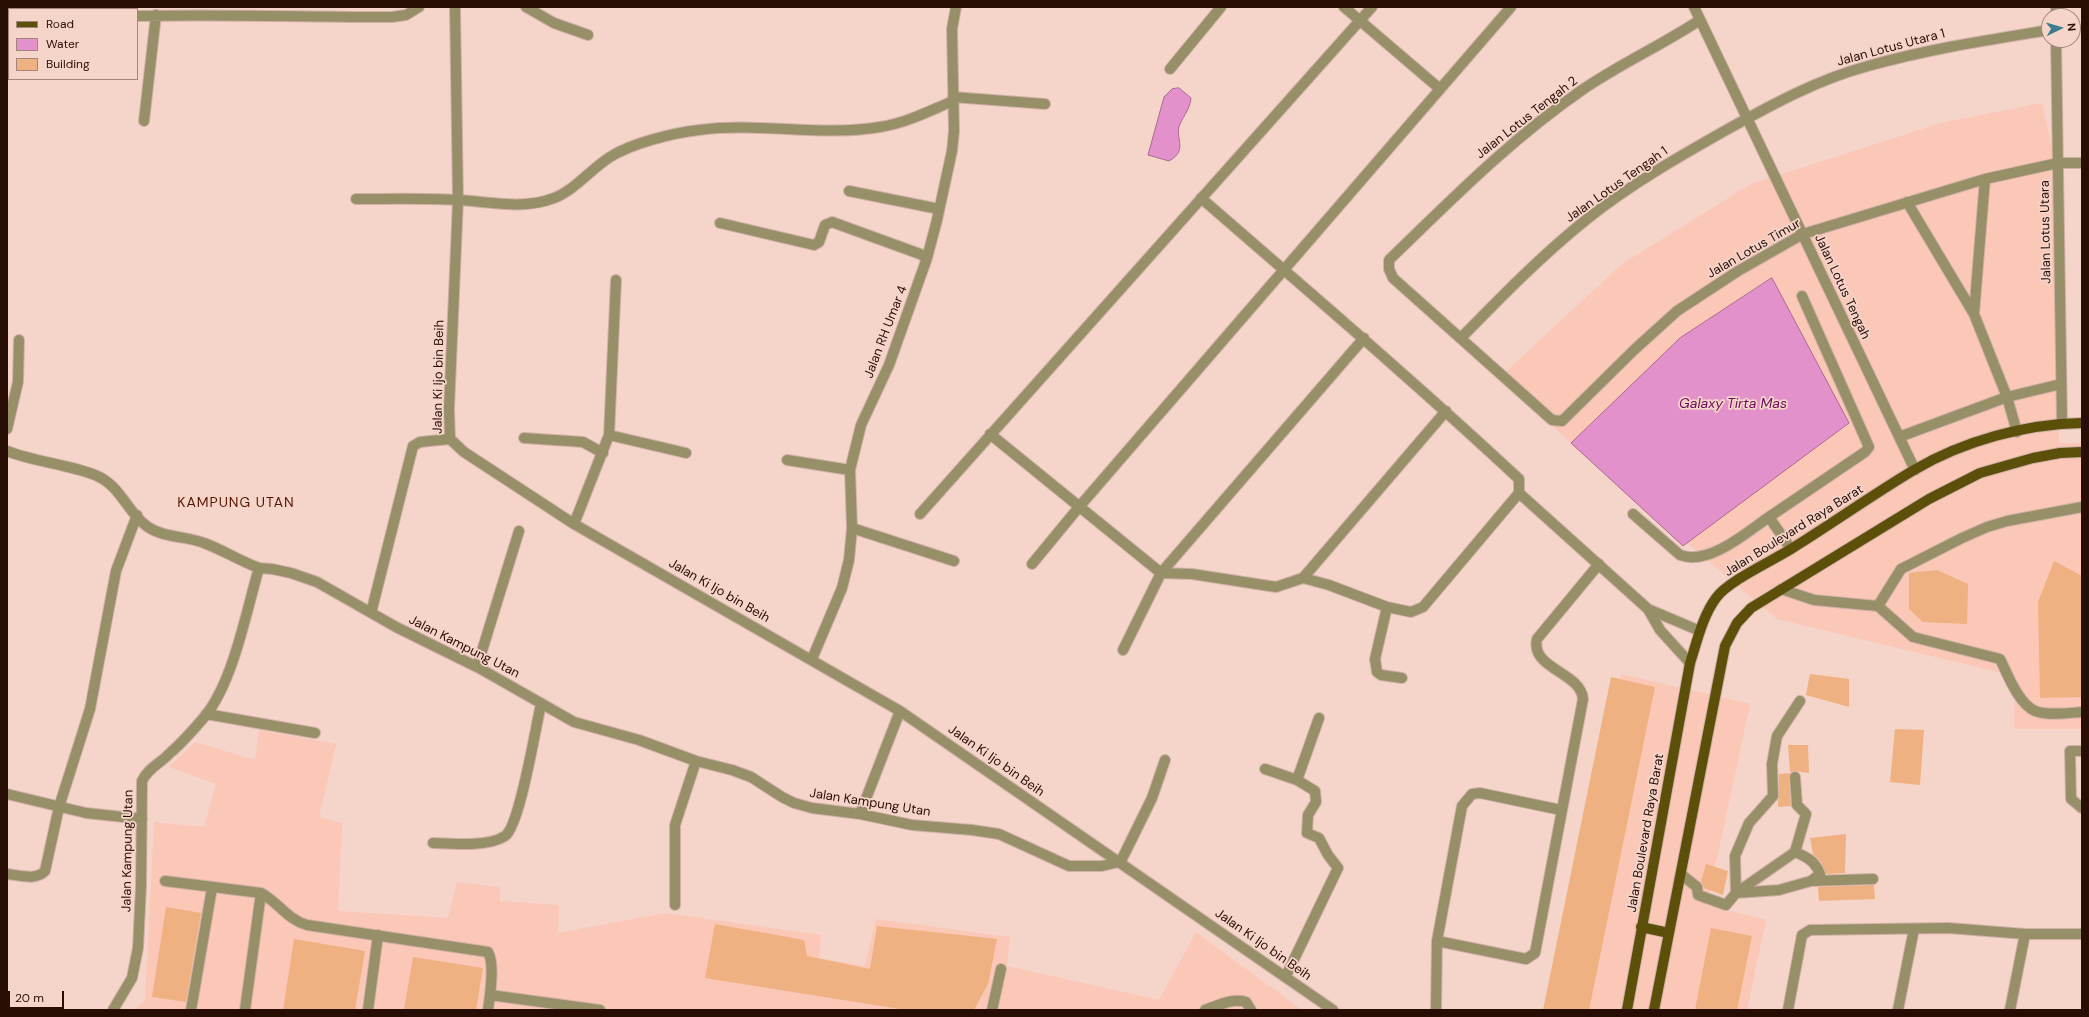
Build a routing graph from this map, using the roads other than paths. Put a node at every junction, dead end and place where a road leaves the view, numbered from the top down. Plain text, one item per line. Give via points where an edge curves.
1 (419, 7) edge
2 (455, 7) edge
3 (526, 7) edge
4 (956, 7) edge
5 (1221, 7) edge
6 (1344, 7) edge
7 (1372, 7) edge
8 (1511, 7) edge
9 (1694, 7) edge
10 (184, 12) edge
11 (156, 15) junction
12 (138, 16) edge
13 (1700, 20) junction
14 (1360, 21) junction
15 (2041, 31) edge
16 (588, 35) dead end
17 (2056, 48) edge
18 (1170, 69) dead end
19 (1440, 89) junction
20 (953, 99) junction
21 (1045, 104) dead end
22 (1748, 118) junction
23 (144, 120) dead end
24 (2058, 163) junction
25 (2082, 163) edge
26 (1984, 179) junction
27 (849, 191) dead end
28 (1201, 198) junction
29 (356, 199) dead end
30 (458, 200) junction
31 (1907, 202) junction
32 (939, 208) junction
33 (720, 223) dead end
34 (1803, 234) junction
35 (927, 258) junction
36 (1284, 270) junction
37 (616, 280) dead end
38 (1802, 296) dead end
39 (1974, 314) junction
40 (1364, 338) junction
41 (1461, 338) junction
42 (19, 340) dead end
43 (2061, 384) junction
44 (2007, 397) junction
45 (1446, 411) junction
46 (2082, 423) edge
47 (2062, 424) junction
48 (7, 429) edge
49 (2017, 432) junction
50 (990, 434) junction
51 (609, 435) junction
52 (1900, 437) junction
53 (524, 438) dead end
54 (450, 439) junction
55 (7, 451) edge
56 (603, 453) junction
57 (686, 453) dead end
58 (2082, 453) edge
59 (787, 460) dead end
60 (850, 470) junction
61 (1915, 470) junction
62 (1519, 493) junction
63 (1079, 507) junction
64 (2082, 507) edge
65 (920, 514) dead end
66 (1633, 514) dead end
67 (137, 516) junction
68 (1769, 517) junction
69 (574, 524) junction
70 (852, 528) junction
71 (518, 531) dead end
72 (1791, 549) junction
73 (954, 561) dead end
74 (1032, 564) dead end
75 (1599, 564) junction
76 (259, 568) junction
77 (1161, 573) junction
78 (1303, 578) junction
79 (1781, 589) junction
80 (1878, 606) junction
81 (1387, 607) junction
82 (1648, 609) junction
83 (371, 613) junction
84 (1700, 631) junction
85 (1123, 650) dead end
86 (812, 660) junction
87 (1690, 663) junction
88 (477, 666) junction
89 (1402, 678) dead end
90 (1800, 701) dead end
91 (541, 704) junction
92 (900, 711) junction
93 (2082, 712) edge
94 (206, 714) junction
95 (1319, 718) dead end
96 (315, 733) dead end
97 (2082, 751) edge
98 (1165, 760) dead end
99 (696, 761) junction
100 (1265, 769) dead end
101 (1795, 776) dead end
102 (1297, 780) junction
103 (7, 794) edge
104 (59, 807) junction
105 (2082, 808) edge
106 (1561, 810) junction
107 (860, 814) junction
108 (142, 819) junction
109 (433, 843) dead end
110 (1795, 852) junction
111 (1120, 862) junction
112 (7, 874) edge
113 (1682, 875) junction
114 (1873, 879) dead end
115 (165, 881) dead end
116 (1811, 881) junction
117 (212, 888) junction
118 (261, 893) junction
119 (1736, 893) junction
120 (675, 905) dead end
121 (1641, 927) junction
122 (1914, 929) junction
123 (1669, 933) junction
124 (2025, 934) junction
125 (2082, 934) edge
126 (378, 935) junction
127 (1437, 941) junction
128 (1001, 969) dead end
129 (1286, 976) junction
130 (490, 995) junction
131 (113, 1010) edge
132 (191, 1010) edge
133 (245, 1010) edge
134 (368, 1010) edge
135 (488, 1010) edge
136 (600, 1010) edge
137 (992, 1010) edge
138 (1205, 1010) edge
139 (1251, 1010) edge
140 (1333, 1010) edge
141 (1436, 1010) edge
142 (1627, 1010) edge
143 (1654, 1010) edge
144 (1788, 1010) edge
145 (1898, 1010) edge
146 (2010, 1010) edge

1 - 10 street via 406,15 392,17
2 - 30 street, Jalan Ki Ijo bin Beih
3 - 16 street via 554,23
4 - 20 street, Jalan RH Umar 4 via 952,28
5 - 18 street
6 - 14 street
7 - 14 street
8 - 19 street
9 - 13 street, Jalan Lotus Tengah
10 - 11 street
11 - 12 street
11 - 23 street
13 - 22 street, Jalan Lotus Tengah
13 - 41 street, Jalan Lotus Tengah 2 via 1610,72 1549,114 1508,146 1389,260 1393,278
14 - 19 street
14 - 28 street
15 - 22 street, Jalan Lotus Utara 1 via 1957,45 1867,66 1821,82
17 - 24 street, Jalan Lotus Utara
19 - 36 street
20 - 21 street
20 - 30 street via 905,122 879,128 764,128 698,130 676,134 623,151 606,160 556,197 541,202 511,205
20 - 32 street, Jalan RH Umar 4 via 952,151
22 - 34 street, Jalan Lotus Tengah
22 - 41 street, Jalan Lotus Tengah 1 via 1652,174 1587,219 1504,293
24 - 25 street, Jalan Lotus Timur
24 - 26 street, Jalan Lotus Timur
24 - 43 street, Jalan Lotus Utara
26 - 31 street, Jalan Lotus Timur
26 - 39 street
27 - 32 street
28 - 36 street
28 - 50 street
29 - 30 street
30 - 54 street, Jalan Ki Ijo bin Beih via 449,409
31 - 34 street, Jalan Lotus Timur
31 - 39 street
32 - 35 street, Jalan RH Umar 4
33 - 35 street via 814,245 819,242 825,225 832,222
34 - 41 street, Jalan Lotus Timur via 1738,270 1677,311 1562,422 1552,420
34 - 52 street, Jalan Lotus Tengah
35 - 60 street, Jalan RH Umar 4 via 889,365 861,425
36 - 40 street
36 - 63 street
37 - 51 street
38 - 68 street via 1869,447
39 - 44 street
40 - 45 street
40 - 77 street
42 - 48 street via 18,382
43 - 44 street
43 - 47 street, Jalan Lotus Utara
44 - 49 street
44 - 52 street
45 - 62 street via 1519,478
45 - 78 street
46 - 47 main road, Jalan Boulevard Raya Barat
47 - 49 main road, Jalan Boulevard Raya Barat
49 - 61 main road, Jalan Boulevard Raya Barat via 1968,445
50 - 63 street
50 - 65 street
51 - 56 street
51 - 57 street
52 - 61 street, Jalan Lotus Tengah
53 - 56 street via 582,442
54 - 69 street, Jalan Ki Ijo bin Beih via 464,452
54 - 83 street via 420,442 413,446
55 - 67 street via 25,458 95,475 107,481
56 - 69 street
58 - 79 main road via 2060,453 2033,458 1980,473 1929,499
59 - 60 street
60 - 70 street, Jalan RH Umar 4
61 - 72 main road, Jalan Boulevard Raya Barat
62 - 75 street
62 - 81 street via 1423,607 1411,612
63 - 74 street
63 - 77 street
64 - 80 street via 2007,521 1962,538 1901,569
66 - 68 street via 1680,555 1686,557 1707,555 1722,549
67 - 76 street via 148,527 159,532 203,542
67 - 104 street via 116,571 90,709
68 - 72 street
69 - 86 street, Jalan Ki Ijo bin Beih
70 - 73 street
70 - 86 street, Jalan RH Umar 4 via 849,560 842,588
71 - 88 street
72 - 84 main road, Jalan Boulevard Raya Barat via 1740,579 1716,598
75 - 82 street
75 - 106 street via 1537,639 1536,644 1540,657 1580,687 1583,695
76 - 83 street, Jalan Kampung Utan via 317,582
76 - 94 street, Jalan Kampung Utan via 230,666
77 - 78 street via 1192,574 1276,587
77 - 85 street
78 - 81 street
79 - 80 street via 1814,600
79 - 113 main road via 1751,608 1737,623 1725,646
80 - 93 street via 1913,637 2000,659 2022,699 2035,711
81 - 89 street via 1375,666 1381,675
82 - 84 street
82 - 87 street via 1660,630
83 - 88 street, Jalan Kampung Utan
84 - 87 main road, Jalan Boulevard Raya Barat
86 - 92 street, Jalan Ki Ijo bin Beih
87 - 121 main road, Jalan Boulevard Raya Barat
88 - 91 street, Jalan Kampung Utan
90 - 119 street via 1777,736 1772,764 1772,796 1749,823 1735,856
91 - 99 street, Jalan Kampung Utan via 574,722 639,740
91 - 109 street via 522,790 511,828 506,836 490,842
92 - 107 street
92 - 111 street, Jalan Ki Ijo bin Beih
94 - 96 street
94 - 108 street, Jalan Kampung Utan via 145,776 142,781
95 - 102 street
97 - 105 street via 2070,751 2071,799
98 - 111 street via 1152,798
99 - 107 street, Jalan Kampung Utan via 751,777 800,805
99 - 120 street via 675,825
100 - 102 street
101 - 110 street via 1797,805 1806,814
102 - 129 street via 1315,791 1316,802 1308,815 1307,834 1319,838 1338,868
103 - 104 street
104 - 108 street via 105,816
104 - 112 street via 45,872 33,877
106 - 127 street via 1480,793 1472,794 1462,806
106 - 127 street via 1535,953 1526,960
107 - 111 street, Jalan Kampung Utan via 912,825 999,834 1069,866 1102,866
108 - 131 street, Jalan Kampung Utan via 138,948 132,978
110 - 116 street via 1816,864 1820,874
110 - 119 street
111 - 129 street, Jalan Ki Ijo bin Beih
113 - 119 street via 1697,887 1698,895 1726,905
113 - 123 main road
114 - 116 street
115 - 117 street
116 - 119 street via 1780,890
117 - 118 street
117 - 132 street
118 - 126 street via 298,923
118 - 133 street
121 - 123 main road
121 - 142 main road, Jalan Boulevard Raya Barat
122 - 124 street via 1948,928
122 - 144 street via 1810,930 1802,935
122 - 145 street
123 - 143 main road
124 - 125 street
124 - 146 street
126 - 130 street via 488,952 491,958
126 - 134 street
127 - 141 street
128 - 137 street
129 - 140 street, Jalan Ki Ijo bin Beih
130 - 135 street
130 - 136 street
138 - 139 street via 1232,1000 1246,1002

